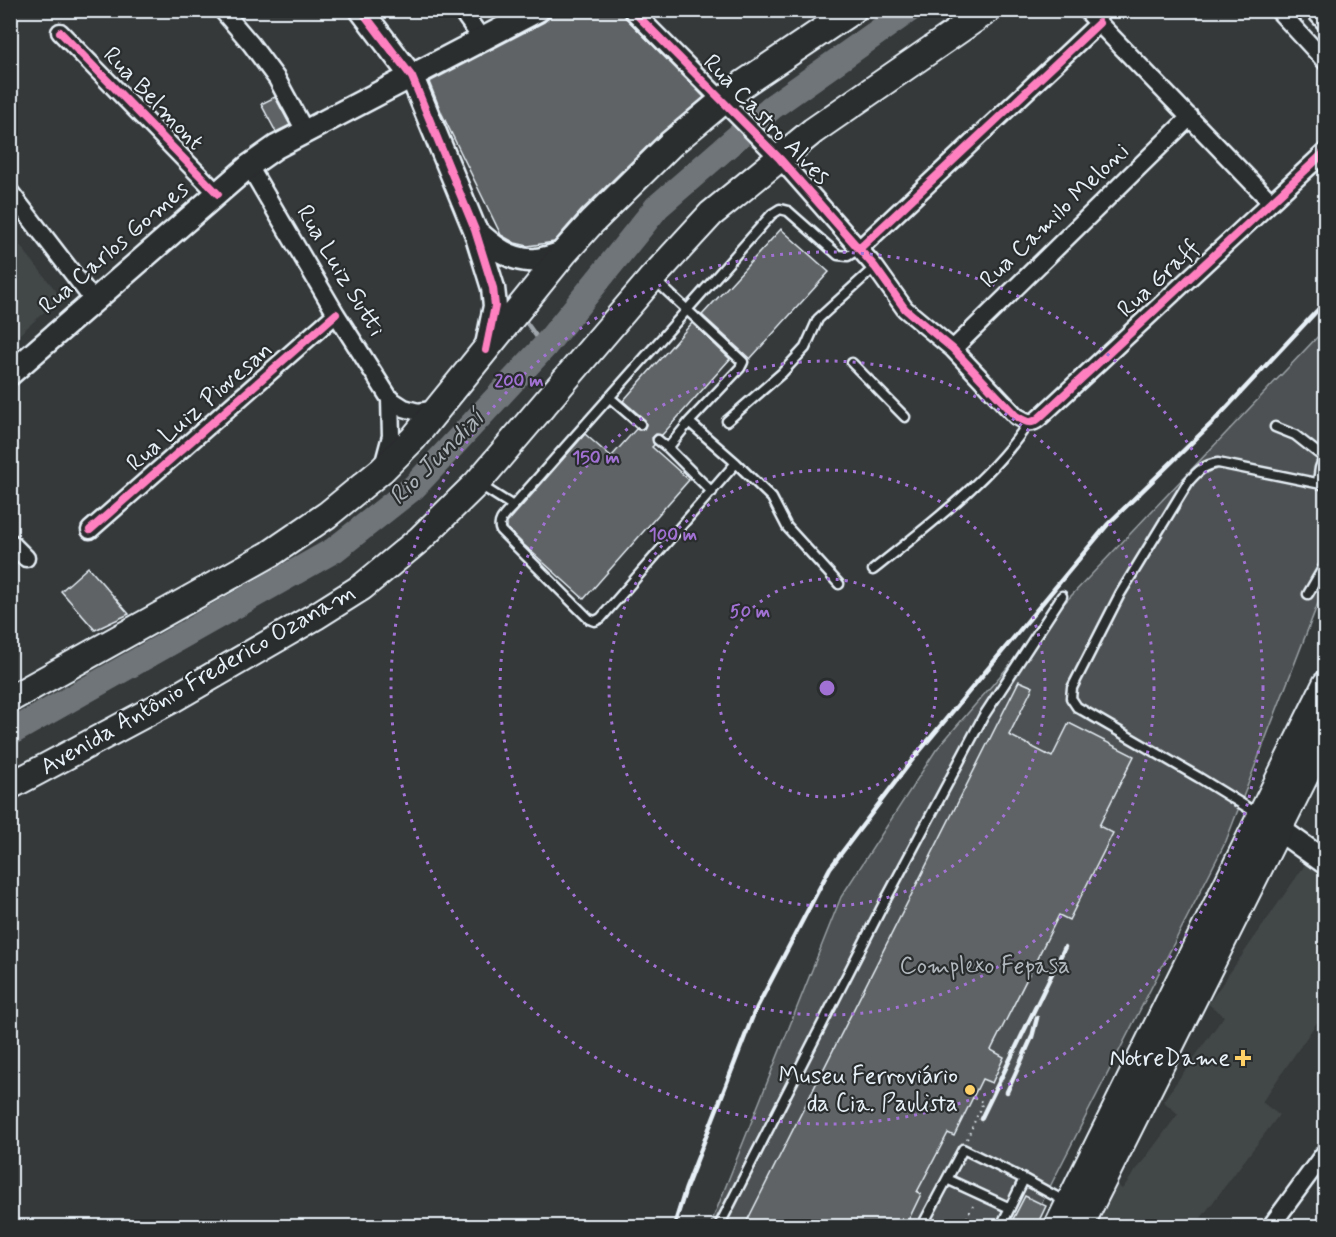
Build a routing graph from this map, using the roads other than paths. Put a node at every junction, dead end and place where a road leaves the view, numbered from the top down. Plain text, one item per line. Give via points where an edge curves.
1 (222, 10) edge
2 (361, 10) edge
3 (461, 10) edge
4 (538, 10) edge
5 (632, 10) edge
6 (853, 10) edge
7 (988, 10) edge
8 (1086, 10) edge
9 (1278, 10) edge
10 (1318, 10) edge
11 (1326, 19) edge
12 (1099, 23) junction
13 (60, 32) dead end
14 (482, 39) junction
15 (1326, 62) edge
16 (412, 76) junction
17 (728, 106) junction
18 (1190, 117) junction
19 (305, 131) junction
20 (1326, 151) edge
21 (774, 154) junction
22 (249, 166) junction
23 (10, 192) edge
24 (218, 194) junction
25 (1270, 201) junction
26 (475, 230) junction
27 (859, 249) junction
28 (564, 253) junction
29 (535, 260) junction
30 (875, 267) junction
31 (489, 276) junction
32 (652, 278) junction
33 (94, 301) junction
34 (686, 310) junction
35 (336, 314) junction
36 (953, 349) junction
37 (486, 350) junction
38 (852, 363) dead end
39 (10, 374) edge
40 (609, 397) junction
41 (390, 399) junction
42 (438, 410) junction
43 (905, 417) dead end
44 (1022, 419) junction
45 (727, 421) dead end
46 (688, 422) junction
47 (640, 424) dead end
48 (1275, 427) dead end
49 (658, 440) dead end
50 (668, 448) junction
51 (1324, 455) edge
52 (736, 463) junction
53 (382, 470) junction
54 (477, 483) junction
55 (1322, 484) edge
56 (711, 492) junction
57 (513, 506) junction
58 (90, 530) dead end
59 (10, 542) edge
60 (26, 558) dead end
61 (1326, 563) edge
62 (873, 570) dead end
63 (839, 584) dead end
64 (1308, 594) dead end
65 (1062, 596) dead end
66 (1326, 684) edge
67 (10, 699) edge
68 (1326, 734) edge
69 (10, 786) edge
70 (1269, 822) junction
71 (1326, 863) edge
72 (1326, 1150) edge
73 (947, 1179) junction
74 (1024, 1179) junction
75 (1010, 1208) junction
76 (1084, 1218) edge
77 (719, 1227) edge
78 (922, 1227) edge
79 (1001, 1227) edge
80 (1058, 1227) edge
81 (1271, 1227) edge

1 - 19 street via 277,79
2 - 16 main road
3 - 14 street
4 - 14 main road, Rua Carlos Gomes
5 - 17 street, Rua Castro Alves
6 - 17 main road via 743,84
7 - 21 main road, Avenida Antônio Frederico Ozanam
8 - 12 street
9 - 15 street
10 - 11 main road
12 - 18 street
12 - 27 street
13 - 24 street, Rua Belmont
14 - 16 main road, Rua Carlos Gomes
16 - 19 main road, Rua Carlos Gomes
16 - 26 main road
17 - 21 street, Rua Castro Alves
17 - 28 main road via 671,144
18 - 25 street
18 - 36 street, Rua Camilo Meloni
19 - 22 main road, Rua Carlos Gomes
20 - 25 street, Rua Graff
21 - 27 street, Rua Castro Alves
21 - 32 main road, Avenida Antônio Frederico Ozanam
22 - 24 main road, Rua Carlos Gomes
22 - 35 street, Rua Luiz Sutti
23 - 33 street
24 - 33 main road, Rua Carlos Gomes
25 - 44 street, Rua Graff via 1035,422
26 - 29 main road via 493,248 507,255
26 - 31 main road
27 - 30 street, Rua Castro Alves
27 - 34 lane via 848,256 838,255 788,211 780,209
28 - 29 main road
28 - 37 main road
29 - 31 main road
30 - 36 street, Rua Castro Alves via 905,309
30 - 45 lane via 818,320 805,348 782,372
31 - 37 main road via 495,306
32 - 34 lane
32 - 54 main road, Avenida Antônio Frederico Ozanam
33 - 39 main road, Rua Carlos Gomes
34 - 40 lane
34 - 46 lane via 742,362
35 - 41 street, Rua Luiz Sutti
35 - 58 street, Rua Luiz Piovesan
36 - 44 street, Rua Castro Alves
37 - 42 main road
38 - 43 lane
40 - 47 lane
40 - 57 lane
41 - 42 street via 418,412
41 - 53 street via 391,436
42 - 53 main road
44 - 62 lane via 1007,453
46 - 50 lane
46 - 52 lane
48 - 51 lane
49 - 50 lane
50 - 56 lane
51 - 55 lane
52 - 56 lane
52 - 63 lane via 772,498 787,527
53 - 67 main road via 270,554
54 - 57 lane
54 - 69 main road, Avenida Antônio Frederico Ozanam via 420,539 353,593 171,700
55 - 70 lane via 1218,463 1197,471 1120,594 1072,688 1071,698 1077,707
56 - 57 lane via 602,618 595,621 501,531 500,521
59 - 60 street
61 - 64 lane
65 - 77 lane via 983,717
66 - 70 main road
68 - 70 main road
70 - 71 main road
70 - 76 main road
72 - 81 street
73 - 74 lane via 963,1149
73 - 75 lane
73 - 78 lane
74 - 75 lane
74 - 76 lane
75 - 79 lane
76 - 80 main road

